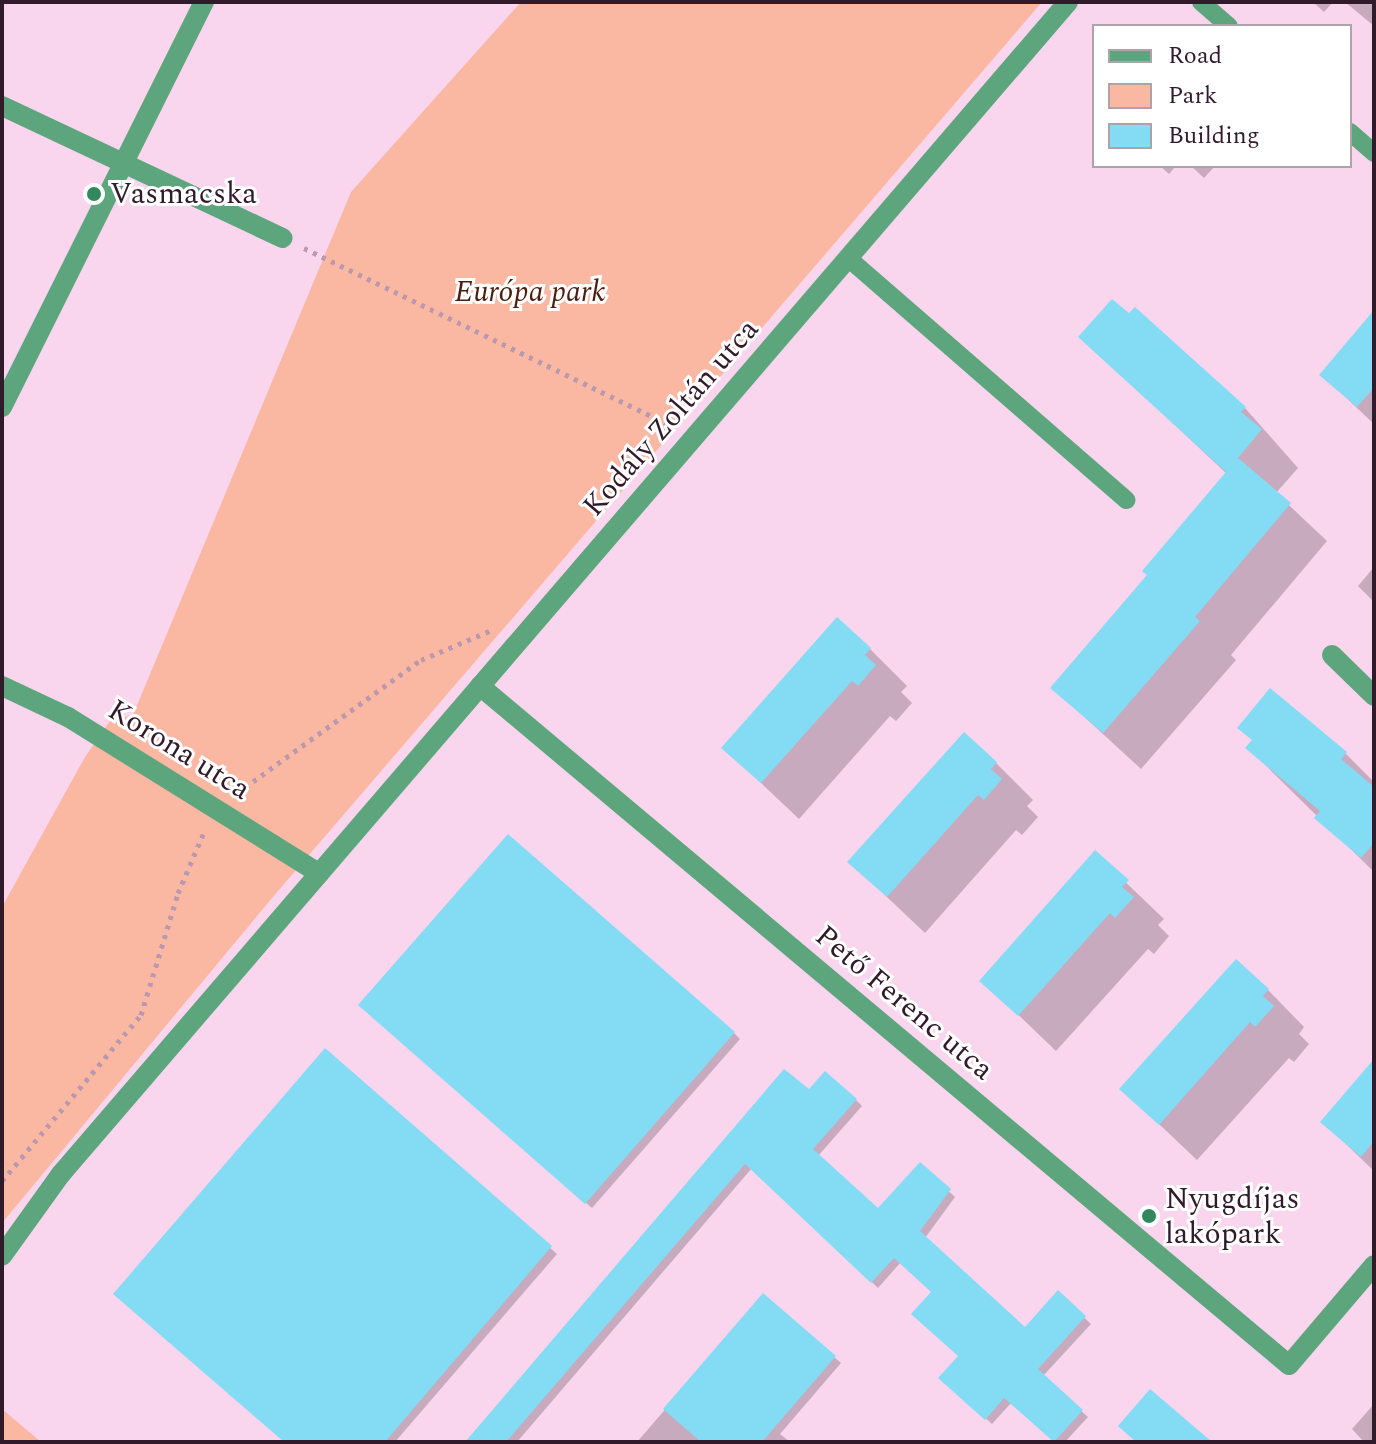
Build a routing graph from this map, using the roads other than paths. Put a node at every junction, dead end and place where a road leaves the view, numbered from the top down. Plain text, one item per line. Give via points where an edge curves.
1 (204, 2) edge
2 (1068, 2) edge
3 (1201, 2) edge
4 (1227, 24) edge
5 (2, 106) edge
6 (1352, 134) edge
7 (1374, 153) edge
8 (124, 162) junction
9 (282, 238) road end
10 (848, 258) junction
11 (2, 407) edge
12 (1126, 500) dead end
13 (1332, 655) dead end
14 (2, 686) edge
15 (480, 686) junction
16 (1374, 696) edge
17 (319, 873) junction
18 (2, 1256) edge
19 (1374, 1265) edge

1 - 8 street
2 - 10 street, Kodály Zoltán utca
3 - 4 lane
5 - 8 street
6 - 7 lane
8 - 9 street
8 - 11 street
10 - 12 lane
10 - 15 street, Kodály Zoltán utca
13 - 16 street
14 - 17 street, Korona utca via 68,717
15 - 17 street, Kodály Zoltán utca
15 - 19 street, Pető Ferenc utca via 1289,1365
17 - 18 street, Kodály Zoltán utca via 61,1174

